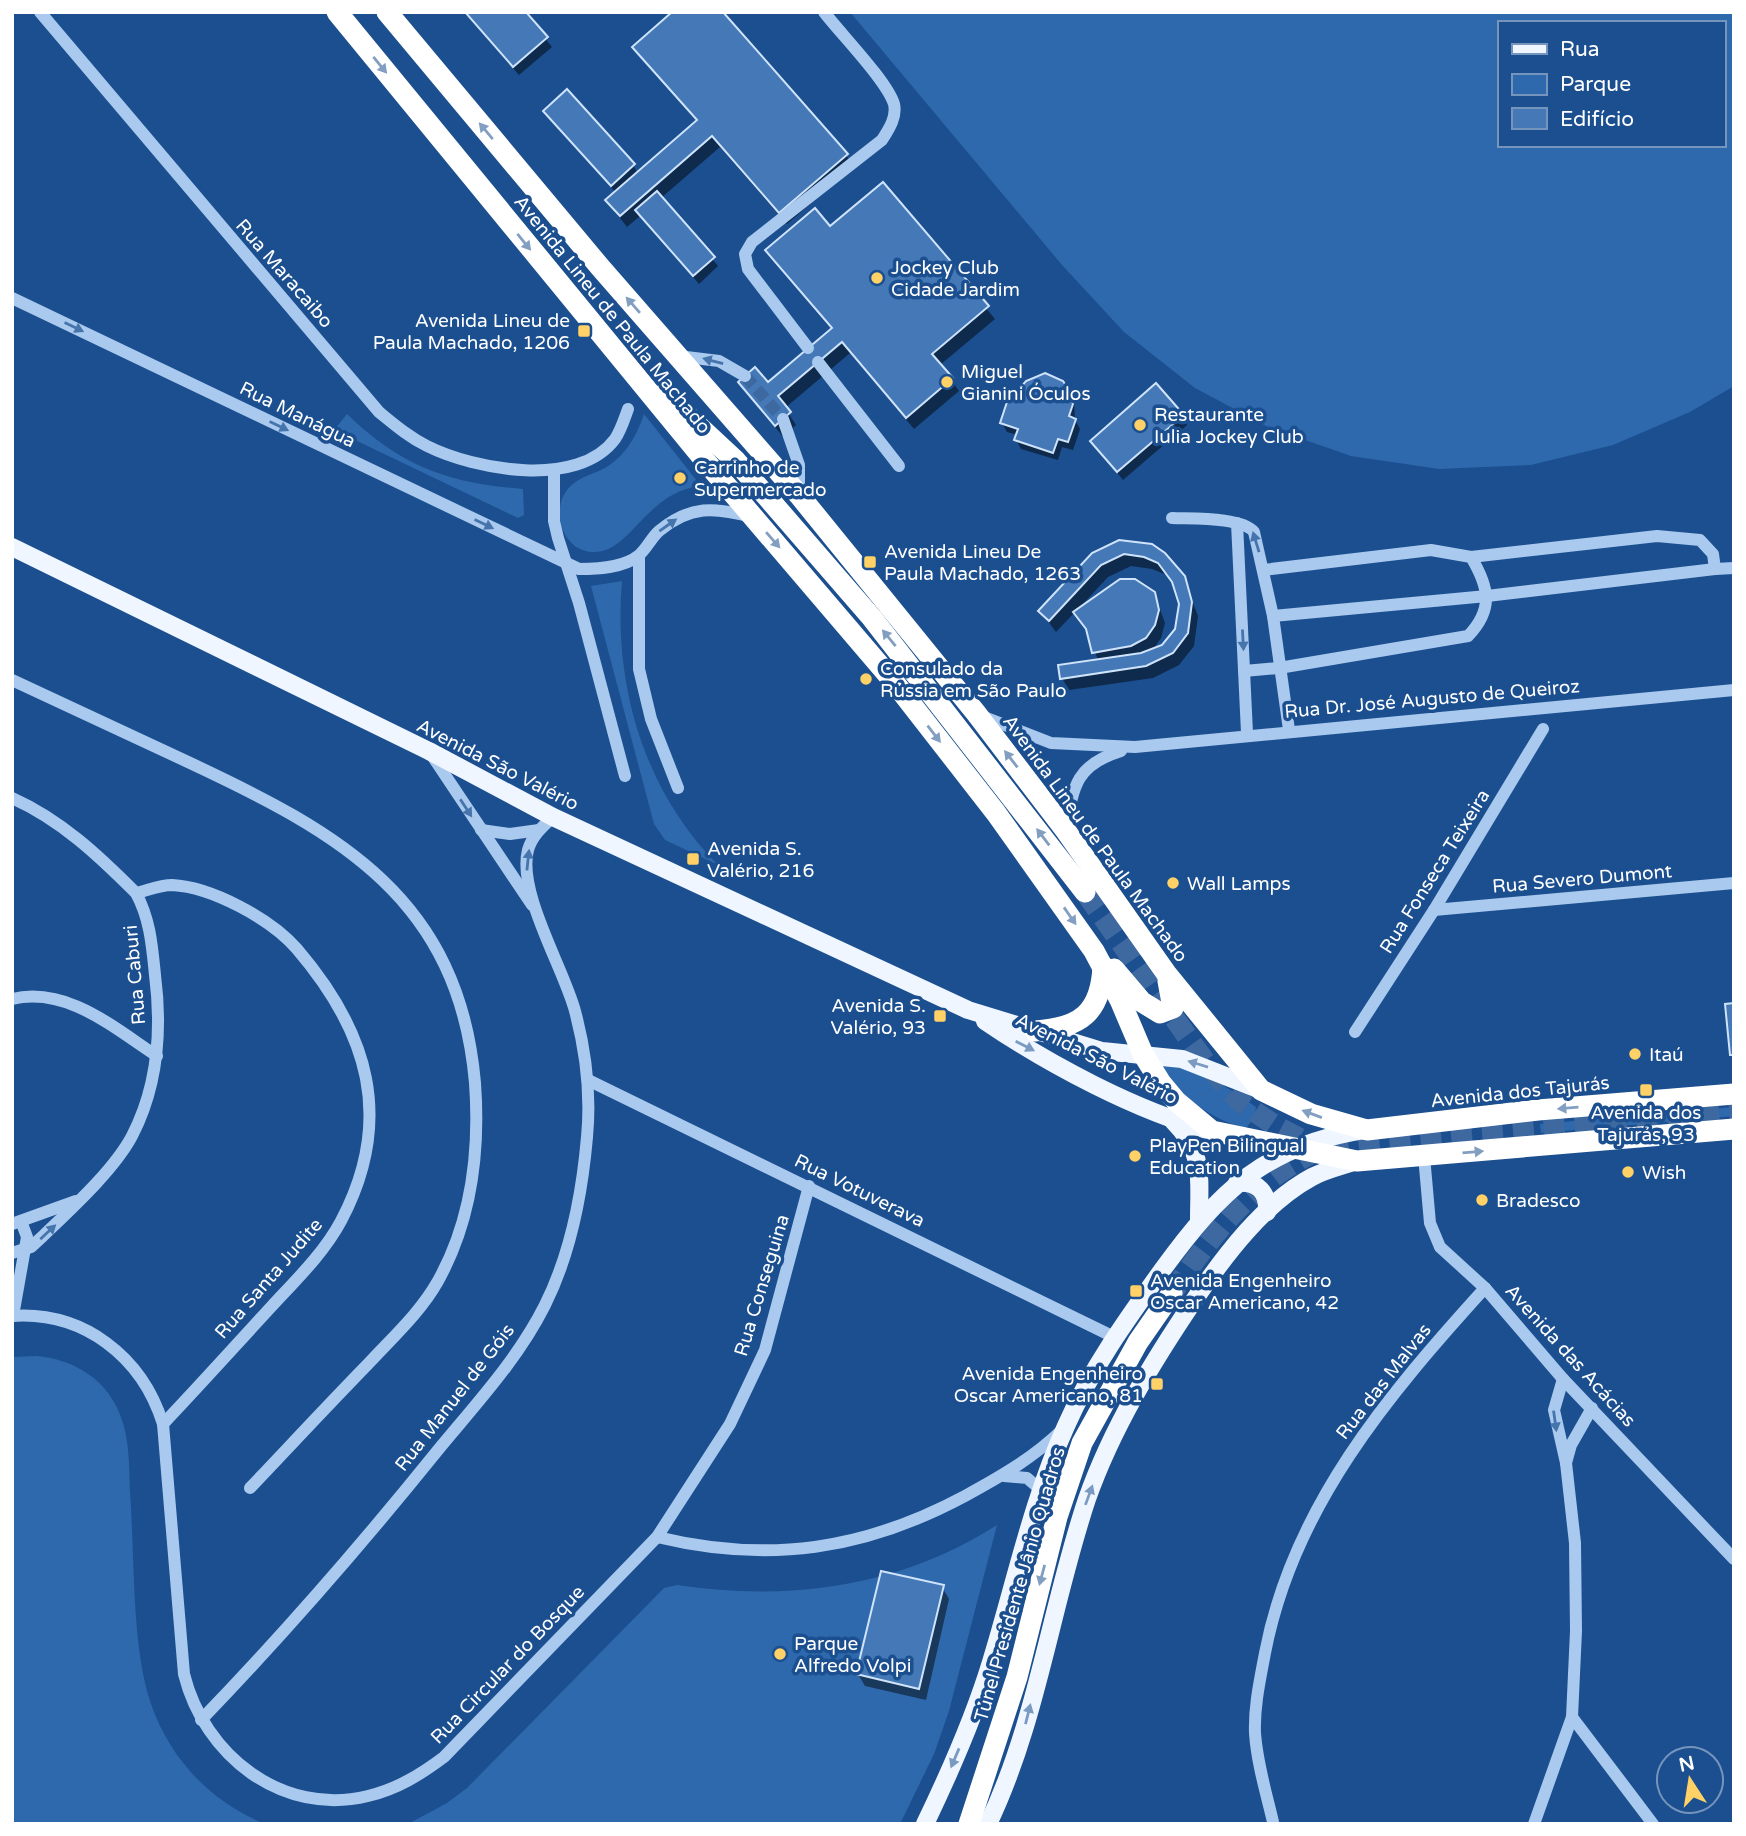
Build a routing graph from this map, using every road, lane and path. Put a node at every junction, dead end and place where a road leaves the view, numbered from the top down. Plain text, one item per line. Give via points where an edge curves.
1 (40, 12) edge
2 (337, 12) edge
3 (387, 12) edge
4 (824, 12) edge
5 (12, 298) edge
6 (603, 338) junction
7 (808, 348) dead end
8 (680, 359) junction
9 (818, 362) dead end
10 (745, 376) tunnel mouth
11 (628, 409) dead end
12 (783, 419) tunnel mouth
13 (736, 461) junction
14 (899, 466) dead end
15 (554, 470) junction
16 (799, 495) junction
17 (1172, 517) dead end
18 (754, 518) junction
19 (1237, 523) junction
20 (12, 547) edge
21 (639, 556) junction
22 (1471, 557) junction
23 (567, 565) junction
24 (1734, 568) edge
25 (1715, 569) junction
26 (1262, 570) junction
27 (1487, 596) junction
28 (1273, 616) junction
29 (1279, 668) junction
30 (1244, 671) junction
31 (12, 680) edge
32 (1734, 690) edge
33 (976, 713) junction
34 (1543, 729) dead end
35 (1289, 730) junction
36 (1247, 733) junction
37 (1135, 747) junction
38 (429, 751) junction
39 (625, 776) dead end
40 (678, 789) dead end
41 (12, 798) edge
42 (554, 817) junction
43 (481, 830) junction
44 (539, 830) junction
45 (1066, 831) junction
46 (1734, 883) edge
47 (136, 892) junction
48 (1085, 892) tunnel mouth
49 (1434, 910) junction
50 (537, 911) junction
51 (1099, 958) junction
52 (1166, 973) junction
53 (12, 999) edge
54 (968, 1010) junction
55 (1035, 1031) junction
56 (1355, 1032) dead end
57 (1143, 1054) junction
58 (157, 1056) junction
59 (588, 1080) junction
60 (1261, 1090) junction
61 (1734, 1094) edge
62 (1173, 1121) junction
63 (1734, 1129) edge
64 (1367, 1130) junction
65 (1212, 1132) junction
66 (1292, 1149) junction
67 (1424, 1156) junction
68 (1357, 1161) junction
69 (1237, 1183) junction
70 (809, 1186) junction
71 (77, 1201) junction
72 (1267, 1212) junction
73 (1199, 1220) junction
74 (17, 1222) edge
75 (18, 1251) edge
76 (1485, 1288) junction
77 (1172, 1293) tunnel mouth
78 (13, 1316) edge
79 (1114, 1337) junction
80 (1563, 1379) junction
81 (1592, 1408) junction
82 (163, 1424) junction
83 (1066, 1426) junction
84 (1566, 1463) junction
85 (1003, 1476) junction
86 (250, 1488) dead end
87 (1041, 1490) junction
88 (657, 1536) junction
89 (1734, 1559) edge
90 (1572, 1717) junction
91 (201, 1720) junction
92 (1274, 1823) edge
93 (925, 1824) edge
94 (970, 1824) edge
95 (988, 1824) edge
96 (1534, 1824) edge
97 (1653, 1824) edge

1 - 15 street, Rua Maracaibo via 379,412 410,437 466,462
2 -> 6 highway, Avenida Lineu de Paula Machado
8 -> 3 highway, Avenida Lineu de Paula Machado
4 - 7 street via 894,105 893,123 882,139 752,242 745,254 748,269
5 -> 23 street, Rua Manágua
6 - 13 highway
6 - 18 highway, Avenida Lineu de Paula Machado
10 -> 8 street via 719,361
8 - 13 highway
8 - 16 highway, Avenida Lineu de Paula Machado
9 - 14 street
11 - 15 street, Rua Maracaibo via 622,428 604,449
12 - 16 street via 799,465
48 -> 13 highway via 880,627
15 - 23 street via 554,521
16 - 33 highway, Avenida Lineu de Paula Machado
17 - 19 street
21 -> 18 street via 658,531 697,510 720,509
18 -> 51 highway, Avenida Lineu de Paula Machado via 894,682 996,813
26 -> 19 street via 1254,532
19 -> 30 street
20 - 38 main road, Avenida São Valério
21 - 23 street via 593,569
21 - 40 street via 639,668 651,719
22 - 25 street via 1657,536 1700,540 1713,554
22 - 26 street via 1431,550
22 - 27 street via 1483,577
23 - 39 street
24 - 25 street
25 - 27 street
26 - 28 street
27 - 28 street
27 - 29 street via 1482,621 1468,636
28 - 29 street
29 - 30 street
29 - 35 street
30 - 36 street
31 - 86 street via 265,798 329,835 415,916 440,952 461,1005 473,1061 478,1118 467,1215 455,1246 436,1284 401,1330
32 - 35 street, Rua Dr. José Augusto de Queiroz
33 - 37 street via 1051,743
45 -> 33 highway, Avenida Lineu de Paula Machado
34 - 49 street, Rua Fonseca Teixeira
35 - 36 street, Rua Dr. José Augusto de Queiroz
36 - 37 street, Rua Dr. José Augusto de Queiroz
37 - 45 street via 1085,768 1074,788
38 - 42 main road, Avenida São Valério
38 -> 43 street, Rua Manuel de Góis
41 - 47 street via 86,844
42 - 44 street, Rua Manuel de Góis
42 - 54 main road, Avenida São Valério
43 - 44 street via 510,834
43 - 50 street, Rua Manuel de Góis
50 -> 44 street, Rua Manuel de Góis via 527,861
45 - 52 highway, Avenida Lineu de Paula Machado
46 - 49 street, Rua Severo Dumont
47 - 58 street, Rua Caburi via 148,915 160,1010
47 - 82 street, Rua Santa Judite via 170,885 206,890 292,944 341,1006 367,1075 370,1106 359,1179 340,1223 301,1274
49 - 56 street, Rua Fonseca Teixeira
50 - 59 street, Rua Manuel de Góis via 575,1011
51 - 52 highway via 1142,1002 1160,1013 1174,1003
51 - 55 highway via 1100,991 1086,1015 1067,1027
51 - 57 highway, Avenida Lineu de Paula Machado
52 - 60 highway, Avenida Lineu de Paula Machado
53 - 58 street via 47,996 74,1005
54 - 55 main road, Avenida São Valério
54 -> 62 main road, Avenida São Valério via 1012,1039
55 - 57 main road, Avenida São Valério via 1102,1051
60 -> 57 main road, Avenida São Valério via 1205,1066
57 - 65 highway, Avenida Lineu de Paula Machado via 1176,1101
58 - 71 street, Rua Caburi via 131,1138
59 - 70 street, Rua Votuverava
59 - 91 street, Rua Manuel de Góis via 582,1189 566,1255 545,1305 516,1354 390,1509
64 -> 60 highway, Avenida Lineu de Paula Machado via 1311,1114
61 -> 64 highway, Avenida dos Tajurás
62 - 65 main road, Avenida São Valério
62 - 73 main road via 1198,1155
67 -> 63 highway
64 - 66 main road, Avenida dos Tajurás via 1312,1140
65 - 66 highway, Avenida Lineu de Paula Machado
66 - 68 highway, Avenida Lineu de Paula Machado
66 - 69 main road, Avenida dos Tajurás
67 - 68 highway
67 - 76 street, Avenida das Acácias via 1430,1223 1440,1247
68 - 72 main road via 1315,1175
69 - 72 main road via 1261,1188 1268,1200
69 - 73 main road, Avenida dos Tajurás
70 - 79 street, Rua Votuverava
70 - 88 street, Rua Conseguina via 765,1350 730,1424
71 - 74 street, Rua Caburi
75 -> 71 street, Rua Caburi via 43,1237
95 -> 72 main road via 1020,1742 1055,1607 1101,1464 1167,1339 1217,1266
73 - 79 main road, Avenida dos Tajurás
74 - 75 street, Rua Caburi via 27,1237
75 - 78 street, Rua Caburi
76 - 80 street, Avenida das Acácias
76 - 92 street, Rua das Malvas via 1370,1422 1323,1495 1294,1555 1271,1621 1256,1701 1258,1759
77 -> 94 highway, Túnel Presidente Jânio Quadros via 1138,1342 1083,1443
78 - 82 street, Rua Circular do Bosque via 67,1321 96,1334 146,1383
79 - 83 main road, Avenida dos Tajurás
80 - 81 street, Avenida das Acácias
80 -> 84 street via 1553,1410
81 - 84 street
81 - 89 street, Avenida das Acácias
82 - 91 street, Rua Circular do Bosque via 180,1645 191,1702
83 - 85 street
83 - 87 main road, Avenida dos Tajurás
84 - 90 street via 1574,1543
85 - 87 street via 1027,1478
85 - 88 street via 931,1515 833,1546 744,1552
87 -> 93 main road, Avenida dos Tajurás via 990,1665
88 - 91 street, Rua Circular do Bosque via 468,1734 420,1775 396,1788 340,1799 290,1793 244,1770
90 - 96 street
90 - 97 street

